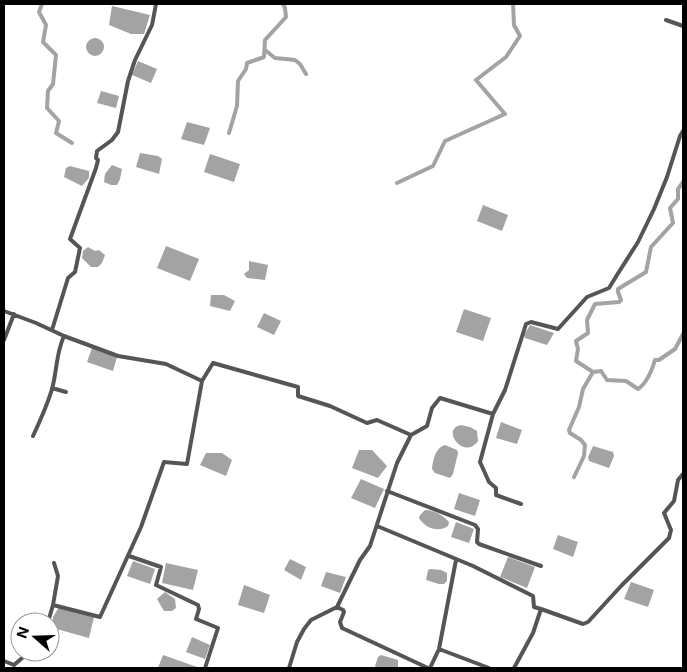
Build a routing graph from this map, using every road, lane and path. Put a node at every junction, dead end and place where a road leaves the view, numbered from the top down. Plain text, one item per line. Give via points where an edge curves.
1 (156, 4) edge
2 (666, 20) dead end
3 (683, 26) edge
4 (683, 131) edge
5 (4, 311) edge
6 (14, 314) junction
7 (52, 330) junction
8 (64, 336) junction
9 (4, 340) edge
10 (202, 381) junction
11 (52, 388) junction
12 (66, 392) dead end
13 (493, 414) junction
14 (412, 435) junction
15 (33, 436) dead end
16 (683, 474) edge
17 (387, 491) junction
18 (521, 504) dead end
19 (377, 526) junction
20 (129, 556) junction
21 (456, 560) junction
22 (54, 562) dead end
23 (541, 566) dead end
24 (53, 605) junction
25 (337, 607) junction
26 (541, 609) junction
27 (51, 612) edge
28 (439, 649) junction
29 (4, 661) edge
30 (17, 662) edge
31 (205, 668) edge
32 (289, 668) edge
33 (429, 668) edge
34 (489, 668) edge
35 (514, 668) edge

1 - 7 street via 152,25 128,82 118,132 97,151 96,168 70,239 80,248 76,272 68,278
2 - 3 street
4 - 13 street via 654,209 609,288 587,297 558,329 531,322 526,324 505,390
5 - 6 street
6 - 7 street
6 - 9 street
7 - 8 street
8 - 10 street via 118,356 166,364
8 - 11 street
10 - 14 street via 213,363 298,387 298,396 330,406 367,424 376,420
10 - 20 street via 188,464 164,462
11 - 12 street
11 - 15 street
13 - 14 street via 440,398 432,408 428,426
13 - 18 street via 480,462 489,482 496,488 496,495
14 - 17 street
16 - 26 street via 678,480 674,501 664,513 671,530 669,538 588,622 583,624
17 - 19 street
17 - 23 street via 475,525 479,544
19 - 21 street
19 - 25 street via 370,546
20 - 24 street via 100,617
20 - 31 street via 161,567 156,586 198,605 196,619 218,628
21 - 26 street via 532,596 534,607
21 - 28 street
22 - 24 street via 58,576
24 - 27 street
25 - 32 street via 311,620 297,642
25 - 33 street via 344,612 340,622 342,628
26 - 35 street via 533,633
28 - 33 street
28 - 34 street
29 - 30 street via 14,665

